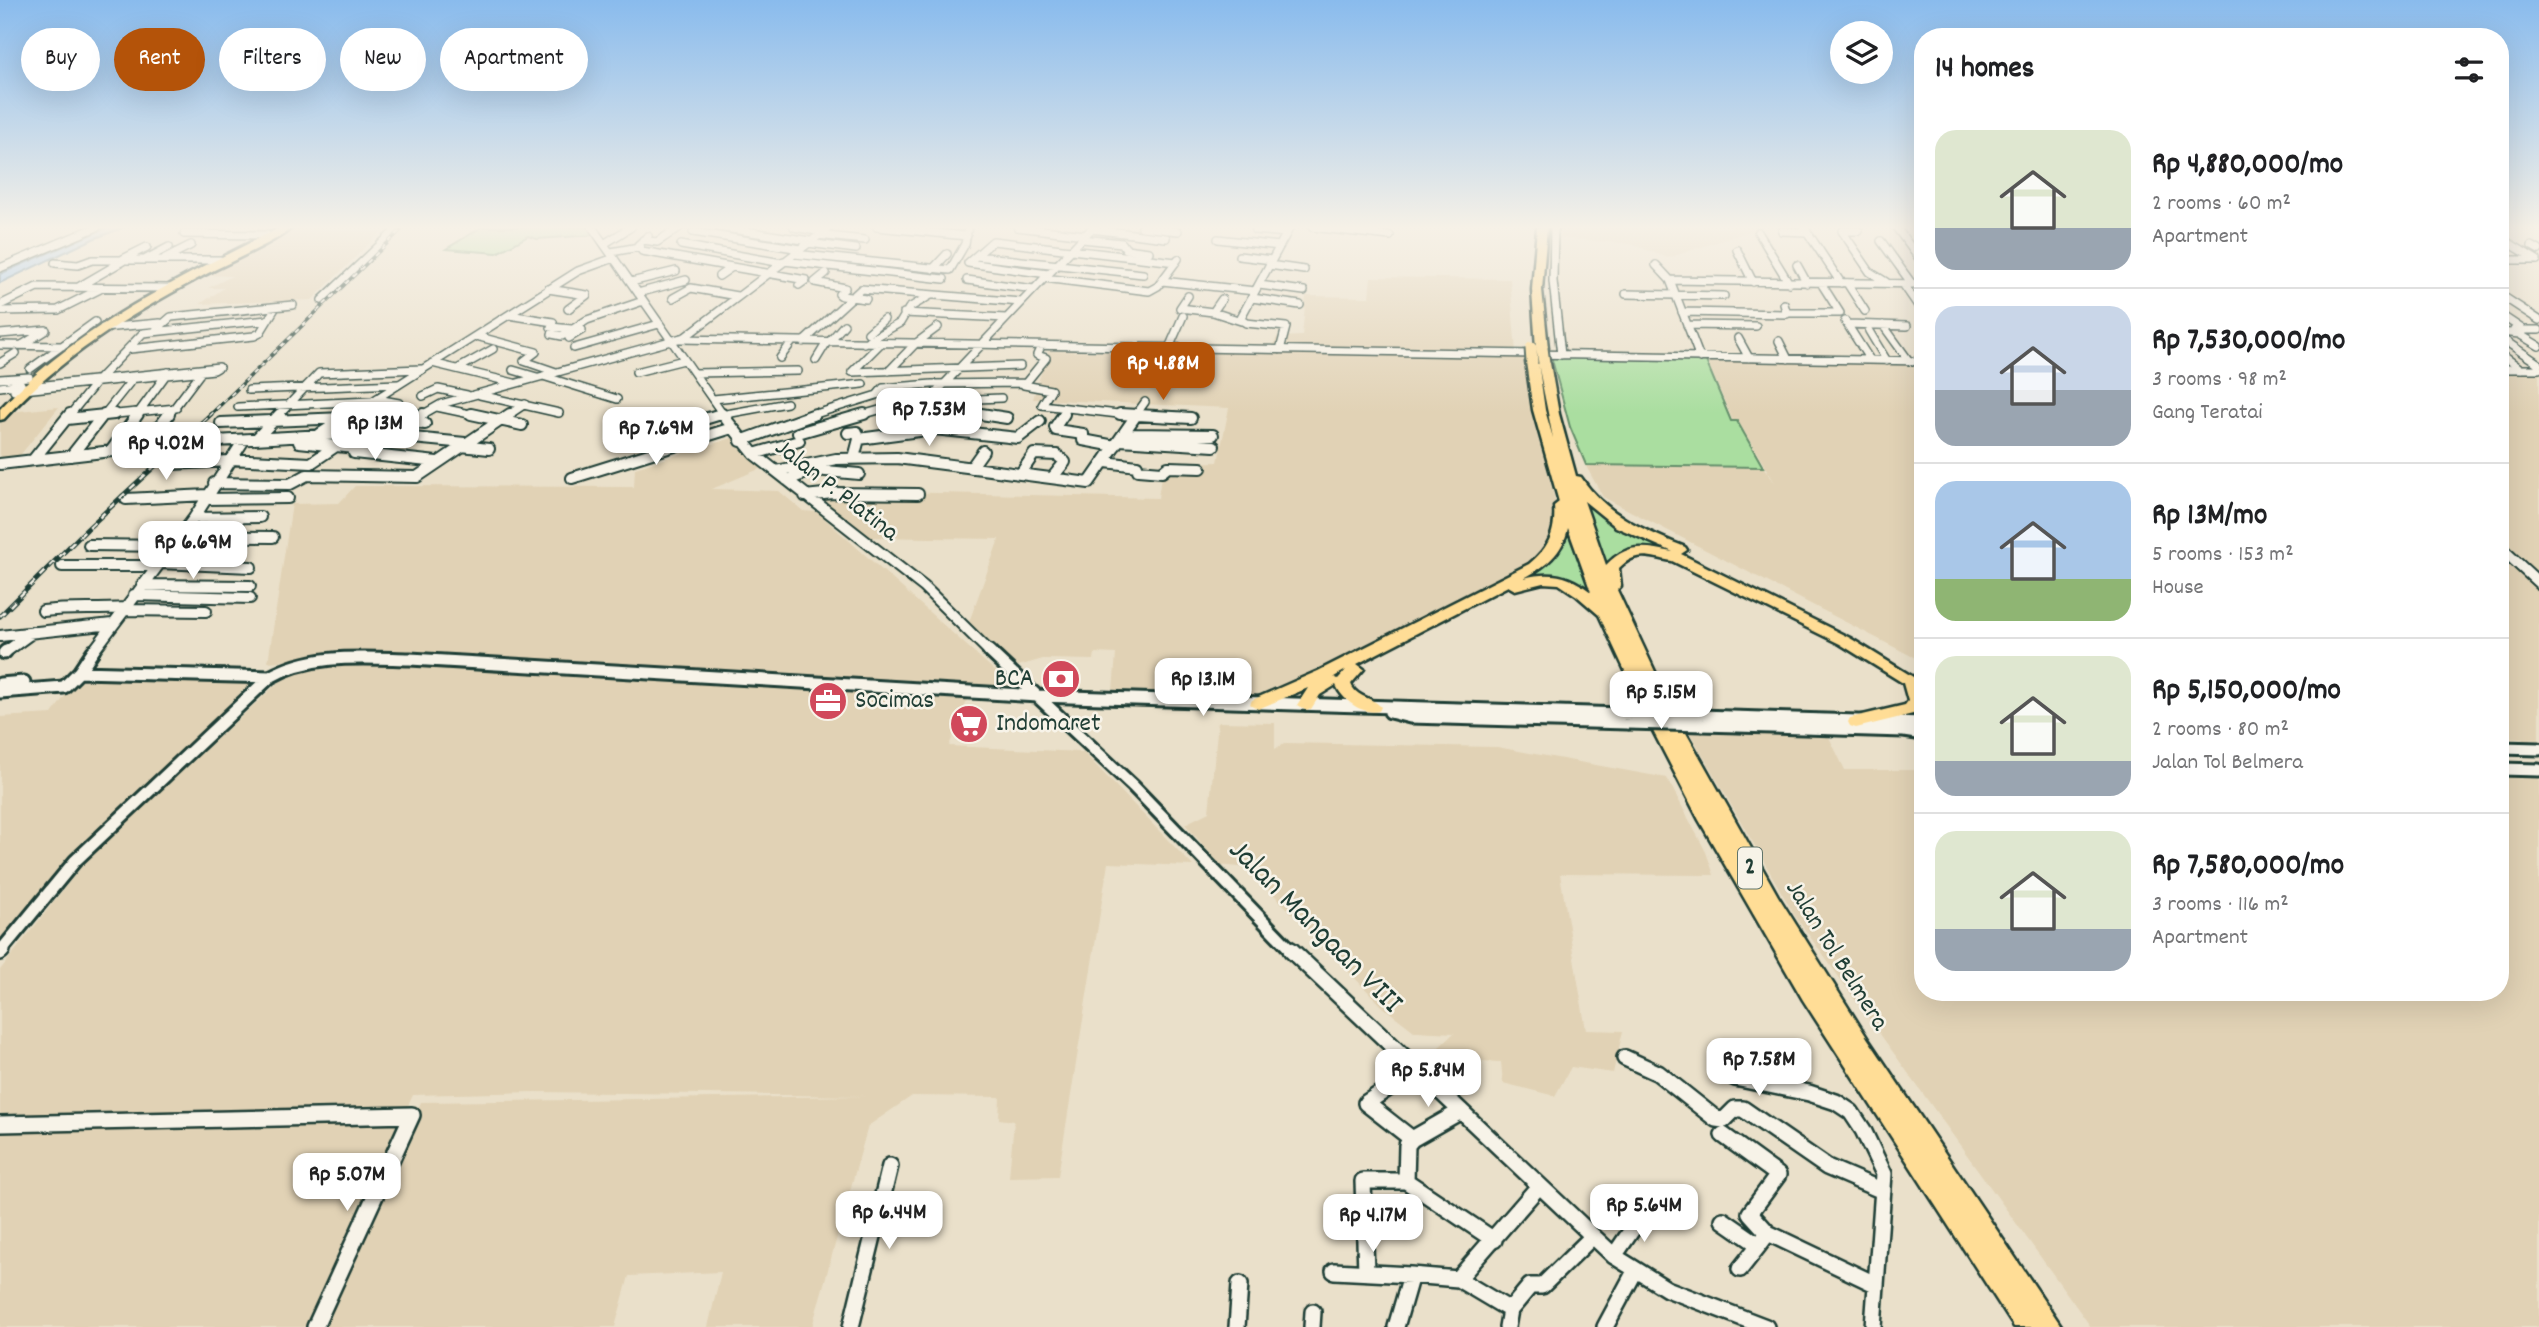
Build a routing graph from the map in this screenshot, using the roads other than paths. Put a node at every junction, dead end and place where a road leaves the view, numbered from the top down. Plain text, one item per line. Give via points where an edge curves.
1 (32, 289) edge
2 (90, 289) edge
3 (101, 289) edge
4 (167, 289) edge
5 (170, 289) edge
6 (334, 289) edge
7 (548, 289) joint
8 (635, 289) edge
9 (653, 289) edge
10 (747, 289) edge
11 (844, 289) edge
12 (1033, 289) edge
13 (1128, 289) edge
14 (1151, 289) edge
15 (1257, 289) edge
16 (1259, 289) edge
17 (1272, 289) edge
18 (1529, 289) edge
19 (1537, 289) edge
20 (1552, 289) edge
21 (1673, 289) edge
22 (1825, 289) edge
23 (1848, 289) edge
24 (873, 291) junction
25 (1304, 291) dead end
26 (638, 293) junction
27 (933, 294) junction
28 (1626, 294) dead end
29 (737, 296) junction
30 (1192, 296) dead end
31 (1724, 296) dead end
32 (851, 297) junction
33 (1676, 297) junction
34 (673, 298) dead end
35 (80, 299) junction
36 (866, 299) junction
37 (1222, 299) dead end
38 (322, 300) dead end
39 (2509, 300) edge
40 (643, 301) junction
41 (1021, 302) junction
42 (1784, 304) dead end
43 (0, 305) edge
44 (293, 305) dead end
45 (1300, 305) dead end
46 (858, 306) dead end
47 (276, 307) junction
48 (568, 309) dead end
49 (245, 310) junction
50 (0, 311) edge
51 (1865, 311) dead end
52 (1185, 312) junction
53 (1213, 312) junction
54 (1682, 312) junction
55 (904, 313) junction
56 (1789, 313) junction
57 (1840, 313) junction
58 (509, 315) junction
59 (1006, 318) junction
60 (884, 319) dead end
61 (267, 320) junction
62 (2539, 320) edge
63 (1241, 321) junction
64 (2509, 321) edge
65 (163, 323) junction
66 (235, 323) junction
67 (659, 324) junction
68 (1848, 324) junction
69 (844, 325) dead end
70 (1688, 325) junction
71 (1883, 325) junction
72 (100, 326) junction
73 (1756, 326) dead end
74 (1907, 326) dead end
75 (938, 327) dead end
76 (575, 328) junction
77 (156, 330) junction
78 (2522, 330) junction
79 (2539, 330) edge
80 (1869, 331) dead end
81 (2509, 331) edge
82 (2509, 332) edge
83 (0, 334) edge
84 (552, 334) dead end
85 (476, 336) junction
86 (569, 338) dead end
87 (1738, 338) dead end
88 (675, 340) junction
89 (1779, 341) dead end
90 (792, 342) junction
91 (803, 342) junction
92 (828, 342) junction
93 (860, 343) junction
94 (881, 343) junction
95 (2509, 343) edge
96 (915, 344) junction
97 (0, 345) edge
98 (22, 345) junction
99 (981, 345) junction
100 (67, 346) junction
101 (1018, 346) junction
102 (1041, 346) junction
103 (2539, 346) edge
104 (574, 348) dead end
105 (1169, 348) junction
106 (130, 349) junction
107 (493, 349) dead end
108 (1280, 350) junction
109 (16, 353) dead end
110 (1542, 355) junction
111 (780, 358) dead end
112 (1700, 358) junction
113 (1749, 358) junction
114 (1788, 359) junction
115 (816, 360) dead end
116 (1870, 360) junction
117 (2509, 360) edge
118 (1887, 361) junction
119 (1909, 361) junction
120 (1914, 361) edge
121 (0, 363) edge
122 (432, 363) junction
123 (2539, 364) edge
124 (689, 366) junction
125 (1007, 366) junction
126 (1020, 366) dead end
127 (460, 368) junction
128 (959, 368) junction
129 (2509, 368) edge
130 (424, 369) junction
131 (2521, 369) junction
132 (2539, 369) edge
133 (513, 370) dead end
134 (202, 371) junction
135 (798, 371) dead end
136 (889, 371) junction
137 (556, 372) junction
138 (865, 373) junction
139 (167, 374) junction
140 (638, 375) dead end
141 (134, 377) junction
142 (540, 377) junction
143 (0, 379) edge
144 (98, 381) junction
145 (24, 382) junction
146 (1024, 383) junction
147 (401, 384) junction
148 (516, 384) junction
149 (944, 384) junction
150 (0, 387) edge
151 (306, 388) junction
152 (249, 390) dead end
153 (474, 395) junction
154 (423, 396) dead end
155 (1001, 398) dead end
156 (617, 399) dead end
157 (713, 399) junction
158 (376, 400) junction
159 (930, 402) junction
160 (1145, 402) dead end
161 (400, 403) dead end
162 (787, 403) dead end
163 (525, 404) junction
164 (0, 405) edge
165 (289, 405) junction
166 (238, 407) dead end
167 (437, 407) junction
168 (176, 408) junction
169 (139, 412) junction
170 (559, 413) dead end
171 (723, 414) junction
172 (1064, 414) dead end
173 (0, 416) edge
174 (103, 416) junction
175 (1135, 416) junction
176 (932, 417) junction
177 (347, 418) junction
178 (1007, 418) dead end
179 (1191, 418) dead end
180 (67, 419) junction
181 (890, 419) dead end
182 (273, 420) junction
183 (500, 420) junction
184 (1040, 421) dead end
185 (221, 423) dead end
186 (425, 424) dead end
187 (522, 425) dead end
188 (732, 428) junction
189 (934, 429) junction
190 (848, 433) dead end
191 (897, 434) junction
192 (652, 435) dead end
193 (1213, 435) dead end
194 (316, 436) junction
195 (292, 437) junction
196 (256, 439) junction
197 (859, 439) junction
198 (244, 440) junction
199 (1120, 440) junction
200 (741, 441) junction
201 (197, 442) junction
202 (463, 444) junction
203 (336, 446) junction
204 (1214, 446) dead end
205 (144, 447) junction
206 (489, 449) dead end
207 (111, 451) junction
208 (983, 451) dead end
209 (186, 454) dead end
210 (754, 454) junction
211 (71, 456) junction
212 (1564, 456) junction
213 (854, 458) junction
214 (33, 460) junction
215 (230, 460) junction
216 (437, 462) junction
217 (1106, 462) junction
218 (0, 464) edge
219 (172, 464) dead end
220 (971, 468) junction
221 (1201, 468) dead end
222 (776, 471) junction
223 (1021, 473) junction
224 (859, 474) dead end
225 (572, 478) dead end
226 (1052, 478) junction
227 (787, 480) junction
228 (1558, 481) junction
229 (214, 483) junction
230 (918, 494) dead end
231 (805, 496) junction
232 (207, 497) junction
233 (288, 498) dead end
234 (126, 499) dead end
235 (194, 517) junction
236 (260, 517) dead end
237 (180, 536) junction
238 (273, 537) dead end
239 (89, 545) dead end
240 (172, 546) junction
241 (2509, 555) edge
242 (158, 565) junction
243 (62, 566) dead end
244 (251, 567) dead end
245 (2539, 583) edge
246 (142, 585) junction
247 (250, 586) dead end
248 (134, 595) junction
249 (250, 598) dead end
250 (123, 609) junction
251 (43, 611) dead end
252 (206, 611) dead end
253 (1613, 613) junction
254 (112, 624) junction
255 (33, 632) junction
256 (0, 636) edge
257 (4, 653) dead end
258 (1356, 669) junction
259 (79, 672) junction
260 (270, 677) junction
261 (1914, 677) edge
262 (1914, 678) edge
263 (24, 682) dead end
264 (0, 684) edge
265 (0, 692) edge
266 (1034, 696) junction
267 (1258, 704) junction
268 (1914, 704) edge
269 (1306, 705) junction
270 (1373, 707) junction
271 (1701, 721) junction
272 (1856, 722) junction
273 (1914, 723) edge
274 (1914, 733) edge
275 (2509, 748) edge
276 (2539, 749) edge
277 (2509, 769) edge
278 (2539, 770) edge
279 (0, 952) edge
280 (1625, 1058) dead end
281 (1418, 1069) junction
282 (1735, 1078) dead end
283 (1461, 1111) junction
284 (0, 1124) edge
285 (1723, 1135) dead end
286 (1412, 1139) junction
287 (890, 1166) dead end
288 (1406, 1181) junction
289 (1539, 1186) junction
290 (1883, 1191) junction
291 (1644, 1212) dead end
292 (1723, 1220) dead end
293 (1592, 1237) junction
294 (1764, 1239) junction
295 (1494, 1240) junction
296 (1614, 1256) junction
297 (1740, 1269) dead end
298 (1334, 1271) dead end
299 (1366, 1272) junction
300 (1634, 1273) junction
301 (1411, 1275) junction
302 (1458, 1279) junction
303 (1240, 1284) dead end
304 (1875, 1284) junction
305 (1510, 1310) junction
306 (315, 1327) edge
307 (851, 1327) edge
308 (1237, 1327) edge
309 (1396, 1327) edge
310 (1507, 1327) edge
311 (1605, 1327) edge
312 (1766, 1327) edge
313 (1873, 1327) edge
314 (2028, 1327) edge
315 (2050, 1327) edge

1 - 43 street
2 - 35 street via 73,298
3 - 35 street
4 - 72 highway
5 - 72 highway
6 - 38 street
7 - 48 street via 587,295
7 - 58 street
8 - 26 street, Jalan P. Platina
9 - 26 street
10 - 29 street
11 - 32 street via 839,294
12 - 41 street
13 - 14 street
15 - 63 street
16 - 45 street
17 - 25 street
18 - 110 highway, Jalan Tol Belmera / 2
19 - 110 highway, Jalan Tol Belmera / 2
20 - 110 street
21 - 33 street
22 - 57 street
23 - 51 street
24 - 27 street
24 - 32 street via 860,289
24 - 36 street
26 - 40 street, Jalan P. Platina
27 - 41 street
27 - 55 street
28 - 33 street
29 - 34 street via 691,289
29 - 88 street
30 - 52 street via 1180,307
31 - 33 street
32 - 36 street
32 - 91 street
33 - 54 street
35 - 50 street via 58,310
36 - 46 street
37 - 53 street
39 - 62 street
40 - 67 street, Jalan P. Platina
40 - 76 street
41 - 59 street
42 - 56 street
44 - 47 street
47 - 49 street
47 - 61 street
49 - 65 street via 171,317
49 - 66 street
52 - 53 street
52 - 105 street
53 - 63 street
54 - 56 street
54 - 70 street
55 - 59 street
55 - 93 street via 900,323
56 - 57 street
57 - 68 street
58 - 76 street via 553,322 551,327
58 - 85 street
59 - 99 street
60 - 93 street
61 - 66 street
61 - 106 street via 254,336
63 - 108 street via 1286,327
64 - 78 street
65 - 72 street
65 - 77 street
66 - 77 street
67 - 88 street, Jalan P. Platina
67 - 104 street
68 - 71 street
68 - 116 street
69 - 92 street
70 - 73 street
70 - 112 street
71 - 74 street
71 - 119 street
72 - 100 highway
72 - 145 highway
75 - 96 street
76 - 84 street via 562,336
76 - 86 street via 582,331
77 - 106 street via 143,333
78 - 79 street
78 - 81 street
80 - 118 street
82 - 103 street
83 - 98 street via 46,330
85 - 122 street
85 - 137 street via 536,352 524,361
87 - 113 street
88 - 90 street
88 - 124 street, Jalan P. Platina
88 - 137 street
89 - 114 street
90 - 91 street
90 - 111 street
91 - 92 street
92 - 93 street
92 - 115 street
93 - 94 street
94 - 96 street
94 - 138 street via 852,371
95 - 123 street
96 - 99 street
96 - 136 street
97 - 98 street
98 - 100 street
99 - 101 street
99 - 128 street
100 - 145 highway
101 - 102 street
101 - 125 street
102 - 105 street
102 - 146 street via 1037,355 1046,358
105 - 108 street
106 - 144 street
107 - 127 street
108 - 110 street
109 - 121 street
110 - 112 street
110 - 212 highway, Jalan Tol Belmera / 2
110 - 228 highway, Jalan Tol Belmera / 2 via 1539,410
112 - 113 street
113 - 114 street
114 - 116 street
116 - 118 street
117 - 131 street
118 - 119 street
119 - 120 street
122 - 127 street
122 - 130 street
124 - 135 street
124 - 140 street
124 - 157 street, Jalan P. Platina
125 - 126 street
125 - 128 street
127 - 148 street
128 - 136 street
128 - 149 street
129 - 131 street
130 - 147 street
130 - 151 street via 319,373
131 - 132 street
133 - 142 street
134 - 139 street
134 - 139 street via 219,367
134 - 168 street
136 - 138 street
137 - 142 street
138 - 157 street via 862,387
139 - 141 street
139 - 169 street
141 - 144 street
141 - 174 street
142 - 148 street
142 - 156 street
143 - 145 street
144 - 145 street
144 - 180 street
145 - 150 street
145 - 164 highway
145 - 173 highway
146 - 149 street
146 - 175 street via 1051,390 1041,404 1045,406
147 - 151 street
147 - 158 street
148 - 153 street
149 - 159 street
149 - 200 street via 883,387 877,395
151 - 152 street
151 - 165 street
153 - 154 street via 438,389
153 - 163 street
153 - 167 street
155 - 159 street
157 - 171 street, Jalan P. Platina
158 - 161 street
158 - 165 street
158 - 177 street
159 - 176 street
159 - 210 street via 886,408
160 - 175 street
162 - 171 street
163 - 170 street
163 - 183 street
165 - 166 street
165 - 182 street
167 - 183 street
167 - 186 street via 410,422
168 - 169 street
168 - 205 street
169 - 174 street
169 - 207 street
171 - 188 street, Jalan P. Platina
171 - 192 street
172 - 199 street via 1056,430 1083,434 1083,440
174 - 180 street
174 - 211 street
175 - 179 street
175 - 199 street
176 - 178 street via 973,413
176 - 189 street
177 - 182 street
177 - 194 street
180 - 214 street
181 - 191 street
182 - 185 street
182 - 196 street
183 - 187 street
183 - 202 street
184 - 189 street via 1022,438 1012,439
188 - 200 street, Jalan P. Platina
188 - 225 street
189 - 191 street
190 - 197 street via 857,432
191 - 197 street
193 - 199 street
194 - 195 street
194 - 202 street via 369,433
195 - 196 street
195 - 203 street via 294,441
196 - 198 street
197 - 213 street
198 - 201 street
198 - 215 street
199 - 204 street
199 - 217 street
200 - 210 street, Jalan P. Platina
201 - 205 street
201 - 209 street
202 - 206 street
202 - 216 street
203 - 215 street via 311,463
203 - 216 street via 355,448 354,453
205 - 207 street
207 - 211 street
208 - 220 street
210 - 222 street, Jalan P. Platina
211 - 214 street
212 - 253 highway, Jalan Tol Belmera / 2
212 - 261 highway via 1577,485 1619,521 1807,608
213 - 220 street
213 - 222 street via 804,462
214 - 218 street
215 - 219 street
215 - 229 street
216 - 229 street via 413,477 307,475 290,484
217 - 221 street via 1132,464 1152,472 1168,467
217 - 226 street via 1089,483
220 - 223 street
222 - 227 street, Jalan P. Platina
223 - 226 street
223 - 226 street via 1034,454 1057,454 1065,461
224 - 227 street via 815,470
227 - 231 street, Jalan P. Platina
228 - 253 highway, Jalan Tol Belmera / 2
228 - 267 highway via 1562,532 1545,559 1522,575
229 - 232 street
230 - 231 street
231 - 266 street, Jalan P. Platina via 924,587
232 - 233 street
232 - 234 street
232 - 235 street
235 - 236 street
235 - 237 street
237 - 238 street
237 - 240 street
239 - 240 street
240 - 242 street
241 - 245 street
242 - 243 street
242 - 244 street
242 - 246 street
246 - 247 street
246 - 248 street
248 - 249 street
248 - 250 street
250 - 251 street
250 - 252 street
250 - 254 street
253 - 258 highway via 1568,582 1529,580
253 - 262 highway via 1611,573 1616,560 1643,551 1667,555 1795,614
253 - 314 highway, Jalan Tol Belmera / 2 via 1661,731 1769,925
253 - 315 highway, Jalan Tol Belmera / 2 via 1782,922
254 - 255 street
254 - 259 street
255 - 256 street
255 - 257 street
258 - 269 highway via 1320,686
258 - 270 highway via 1343,683 1344,690
259 - 260 street
259 - 265 street via 64,687
260 - 266 street via 311,662 402,659
260 - 279 street via 75,861
263 - 264 street
266 - 267 street
266 - 281 street, Jalan Mangaan VIII via 1133,786 1302,961
267 - 269 street
268 - 272 highway via 1911,709
269 - 270 street
270 - 271 street, bridge via 1410,717
271 - 272 street
271 - 274 street
272 - 273 street
275 - 276 street
277 - 278 street
280 - 290 street via 1658,1073 1716,1119 1724,1120 1735,1109 1743,1109 1827,1167
281 - 283 street, Jalan Mangaan VIII
281 - 286 street via 1366,1103
282 - 290 street via 1809,1093 1845,1107 1879,1159
283 - 286 street
283 - 289 street, Jalan Mangaan VIII
284 - 306 street via 412,1115
285 - 294 street via 1783,1171 1750,1213
286 - 288 street via 1407,1145
287 - 307 street
288 - 295 street
288 - 299 street via 1367,1179 1362,1184
289 - 293 street, Jalan Mangaan VIII
289 - 295 street
290 - 304 street
291 - 296 street
292 - 294 street
293 - 296 street, Jalan Mangaan VIII
293 - 305 street via 1542,1286 1530,1286
294 - 297 street
294 - 304 street
295 - 302 street
296 - 300 street, Jalan Mangaan VIII
298 - 299 street
299 - 301 street
300 - 311 street
300 - 312 street, Jalan Mangaan VIII
301 - 302 street
301 - 309 street
302 - 305 street
303 - 308 street
304 - 313 street
305 - 310 street

